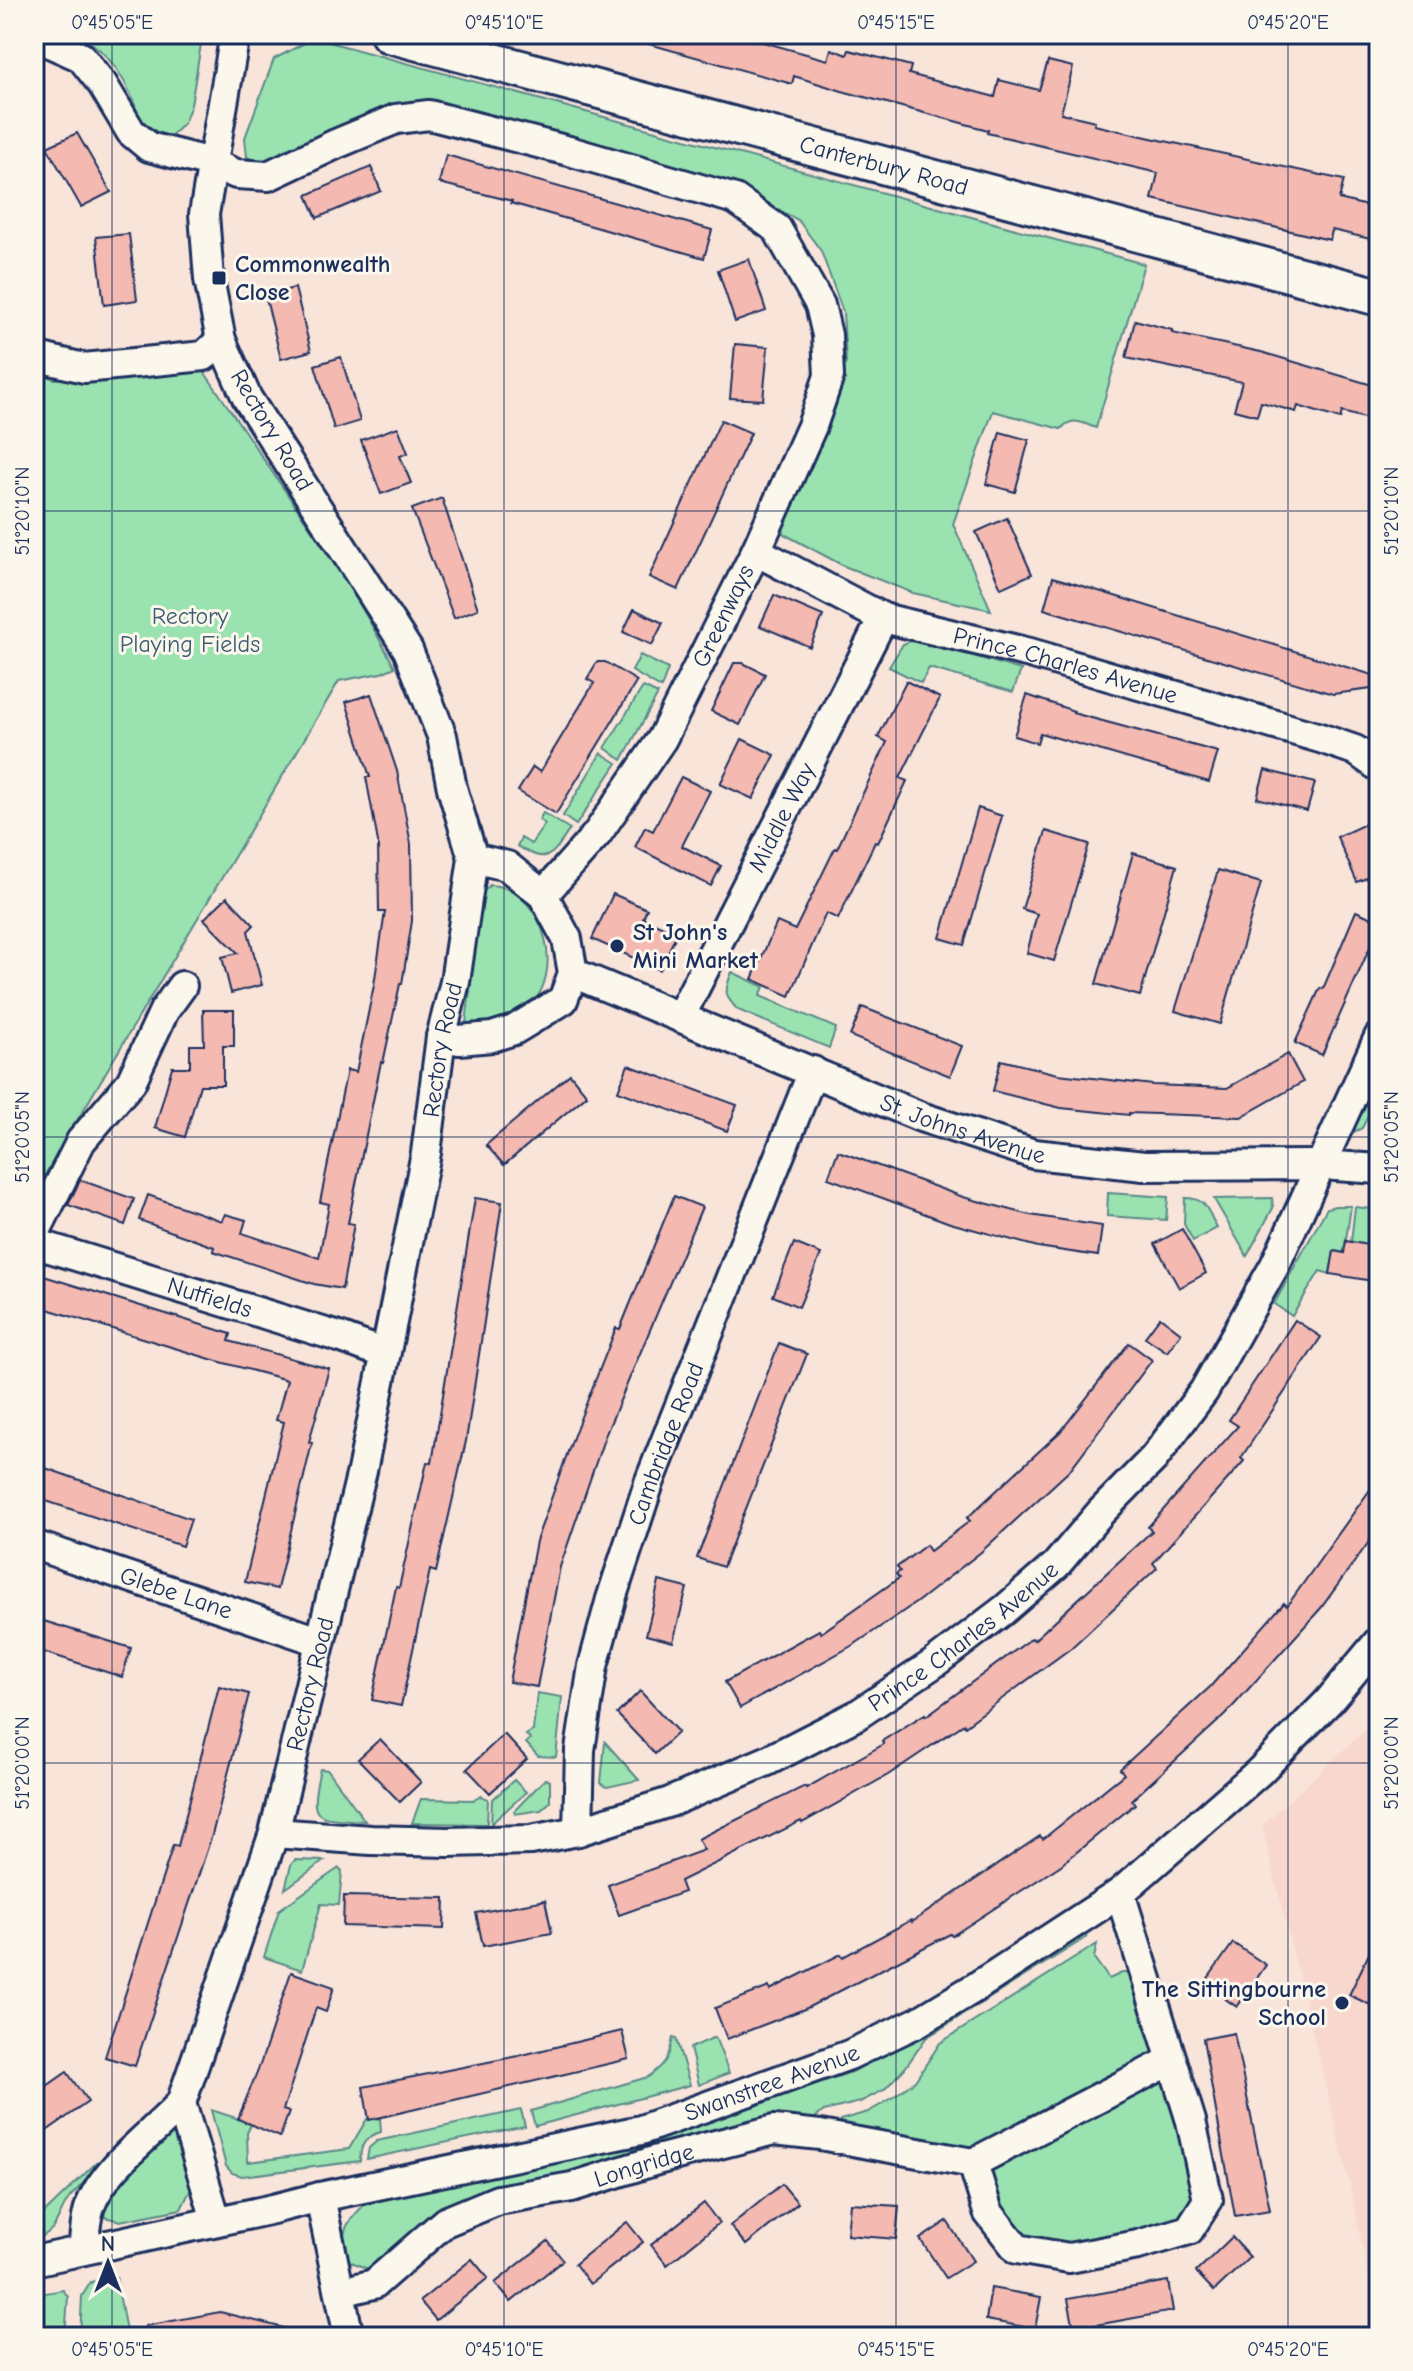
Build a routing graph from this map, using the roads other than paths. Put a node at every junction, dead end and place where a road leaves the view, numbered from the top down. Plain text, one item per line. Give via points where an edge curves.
1 (235, 34) edge
2 (389, 34) edge
3 (34, 36) edge
4 (211, 163) junction
5 (1379, 297) edge
6 (221, 340) junction
7 (34, 356) edge
8 (756, 551) junction
9 (883, 618) junction
10 (1379, 767) edge
11 (473, 858) junction
12 (543, 895) junction
13 (573, 973) junction
14 (182, 986) dead end
15 (680, 1017) junction
16 (441, 1037) junction
17 (1379, 1037) edge
18 (813, 1071) junction
19 (1321, 1165) junction
20 (1379, 1169) edge
21 (34, 1235) edge
22 (34, 1243) edge
23 (385, 1354) junction
24 (34, 1545) edge
25 (319, 1641) junction
26 (1379, 1641) edge
27 (578, 1831) junction
28 (274, 1833) junction
29 (1120, 1893) junction
30 (1172, 2060) junction
31 (181, 2103) junction
32 (973, 2163) junction
33 (320, 2197) junction
34 (216, 2220) junction
35 (83, 2250) junction
36 (34, 2261) edge
37 (341, 2292) junction
38 (349, 2337) edge

1 - 4 street, Rectory Road
2 - 5 main road, Canterbury Road
3 - 4 street via 81,57 131,132 149,147
4 - 6 street, Rectory Road via 204,214
4 - 8 street, Greenways via 236,174 268,176 396,119 429,115 735,199 777,229 820,305 827,335 829,376
6 - 7 street via 204,356 84,368
6 - 11 street, Rectory Road via 247,398 408,650 442,736
8 - 9 street, Prince Charles Avenue
8 - 12 street, Greenways via 662,739 597,834
9 - 10 street, Prince Charles Avenue via 1030,653 1320,738 1355,750
9 - 15 street, Middle Way
11 - 12 street via 507,866
11 - 16 street, Rectory Road via 455,982
12 - 13 street via 567,939
13 - 15 street, St. Johns Avenue
13 - 16 street via 563,1000 514,1030 492,1037
14 - 21 street via 164,1011 131,1082 81,1141
15 - 18 street, St. Johns Avenue
16 - 23 street, Rectory Road via 426,1153
17 - 19 street, Prince Charles Avenue
18 - 19 street, St. Johns Avenue via 921,1117 1034,1154 1144,1166
18 - 27 street, Cambridge Road via 655,1468 611,1599 593,1666 580,1750
19 - 20 street, St. Johns Avenue
19 - 27 street, Prince Charles Avenue via 1275,1265 1204,1391 1154,1458 1056,1565 969,1637 857,1715 670,1802
22 - 23 street, Nutfields
23 - 25 street, Rectory Road
24 - 25 street, Glebe Lane
25 - 28 street, Rectory Road
26 - 29 street, Swanstree Avenue via 1259,1772
27 - 28 street, Prince Charles Avenue via 531,1840 448,1842
28 - 31 street, Rectory Road
29 - 30 street
29 - 33 street, Swanstree Avenue via 918,2022 835,2061 641,2130
30 - 32 street
30 - 32 street via 1208,2200 1189,2230 1069,2258 1017,2249 988,2212
31 - 34 street
31 - 35 street, Rectory Road via 103,2185 89,2207
32 - 37 street, Longridge via 774,2130 572,2187 498,2200 445,2222 374,2284
33 - 34 street, Swanstree Avenue
33 - 37 street
34 - 35 street, Swanstree Avenue
35 - 36 street, Swanstree Avenue
37 - 38 street

